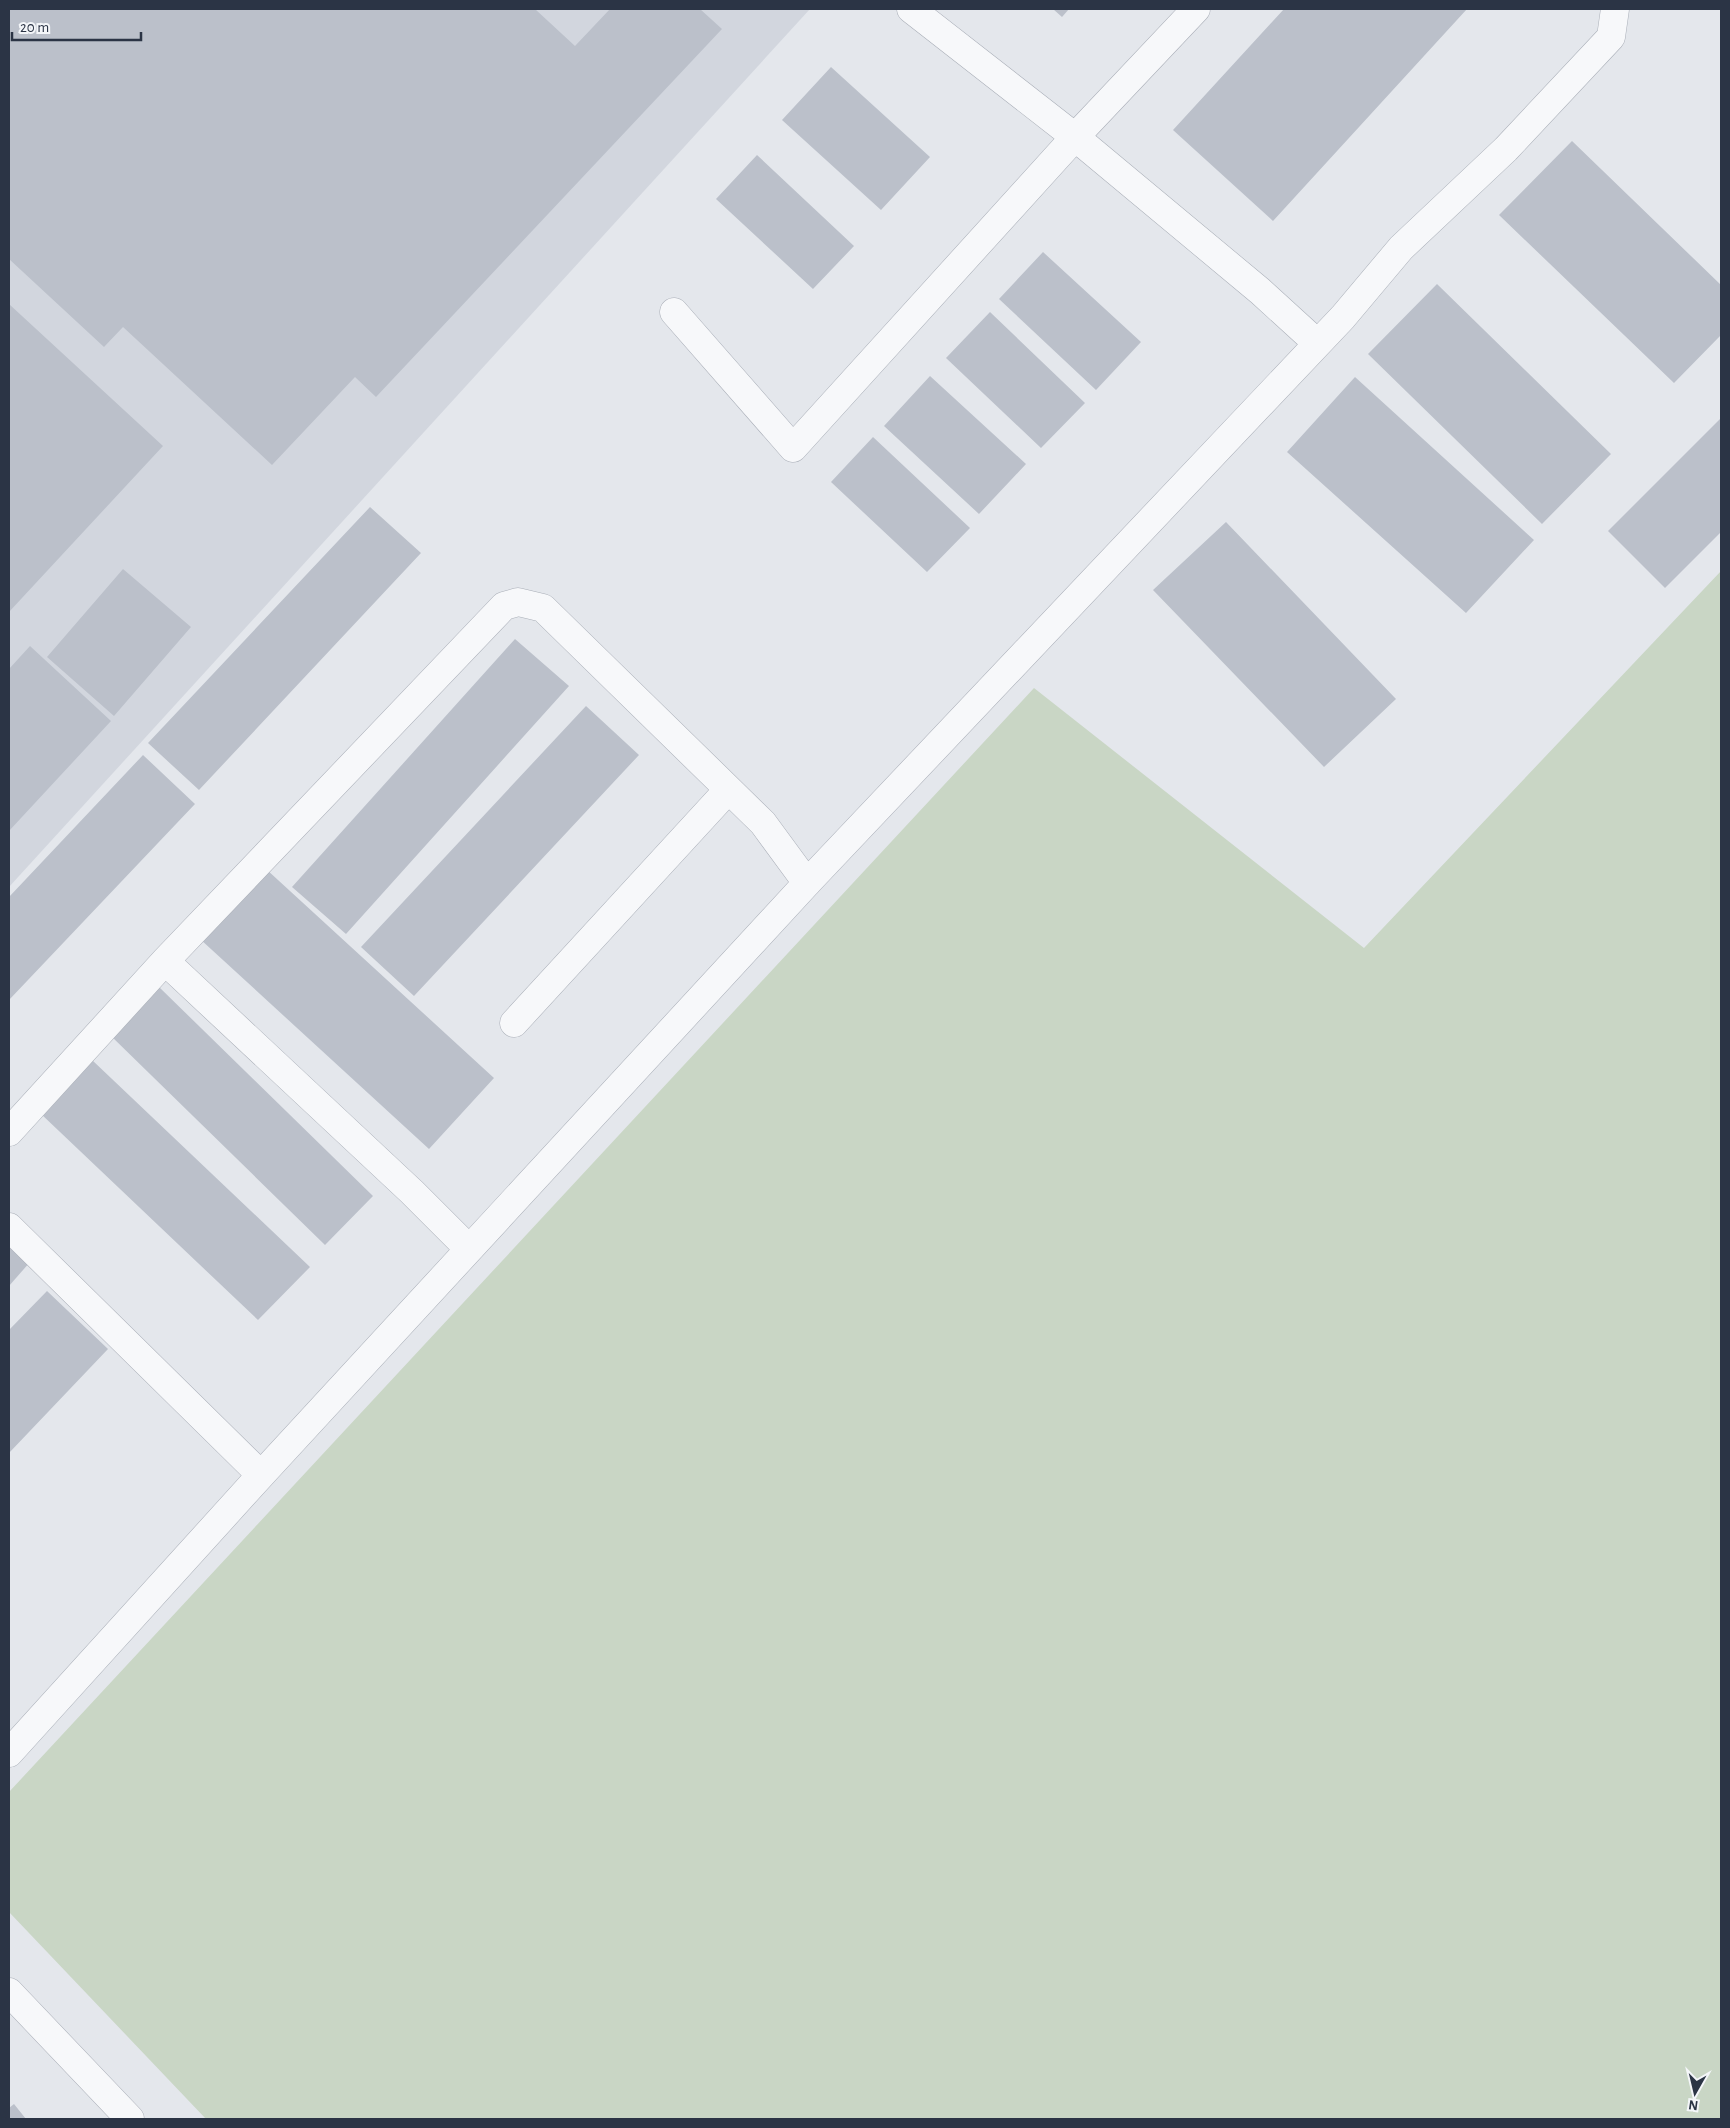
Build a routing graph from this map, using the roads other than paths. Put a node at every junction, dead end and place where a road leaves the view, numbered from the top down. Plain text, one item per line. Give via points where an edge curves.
1 (910, 9) edge
2 (1196, 9) edge
3 (1615, 9) edge
4 (1075, 137) junction
5 (674, 312) dead end
6 (1318, 343) junction
7 (728, 790) junction
8 (807, 883) junction
9 (165, 961) junction
10 (514, 1023) dead end
11 (9, 1132) edge
12 (9, 1226) edge
13 (469, 1249) junction
14 (261, 1475) junction
15 (9, 1753) edge
16 (9, 1992) edge
17 (130, 2119) edge

1 - 4 street
2 - 4 street
3 - 6 street via 1611,37 1506,149 1401,248
4 - 5 street via 793,448
4 - 6 street
6 - 8 street
7 - 8 street via 763,822
7 - 9 street via 543,608 518,602 504,606
7 - 10 street
8 - 13 street
9 - 11 street
9 - 13 street
12 - 14 street
13 - 14 street
14 - 15 street
16 - 17 street

